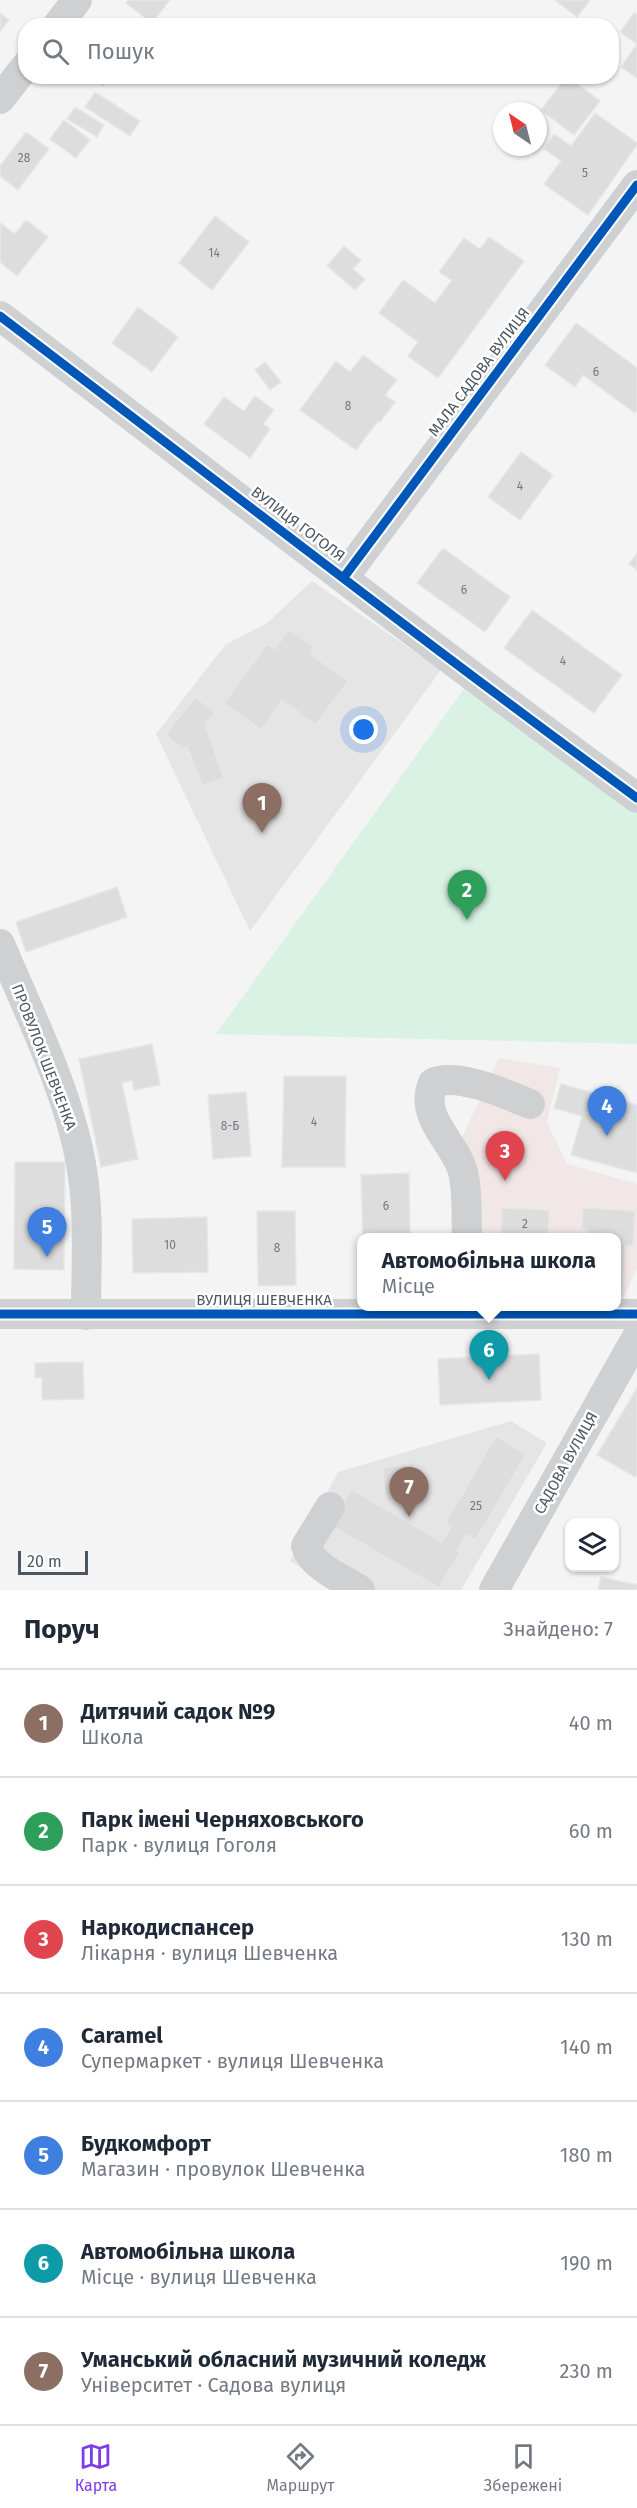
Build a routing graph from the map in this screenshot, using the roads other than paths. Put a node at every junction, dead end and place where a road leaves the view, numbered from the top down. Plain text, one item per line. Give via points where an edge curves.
1 (77, 0) edge
2 (63, 18) edge
3 (18, 76) edge
4 (0, 99) edge
5 (637, 185) edge
6 (0, 316) edge
7 (344, 577) junction
8 (637, 798) edge
9 (0, 944) edge
10 (530, 1104) dead end
11 (467, 1233) edge
12 (395, 1311) edge
13 (513, 1311) edge
14 (0, 1314) edge
15 (637, 1314) edge
16 (87, 1315) junction
17 (637, 1336) edge
18 (330, 1507) dead end
19 (360, 1590) edge
20 (494, 1590) edge

1 - 2 street
3 - 4 street
5 - 7 street, МАЛА САДОВА ВУЛИЦЯ
6 - 7 street, ВУЛИЦЯ ГОГОЛЯ
7 - 8 street, ВУЛИЦЯ ГОГОЛЯ
9 - 16 street, ПРОВУЛОК ШЕВЧЕНКА via 76,1141 86,1199
10 - 11 street via 502,1092 443,1078 433,1083 428,1093 433,1119 463,1171
12 - 16 street, ВУЛИЦЯ ШЕВЧЕНКА
13 - 15 street, ВУЛИЦЯ ШЕВЧЕНКА
14 - 16 street, ВУЛИЦЯ ШЕВЧЕНКА
17 - 20 street, САДОВА ВУЛИЦЯ
18 - 19 street via 306,1546 308,1553

